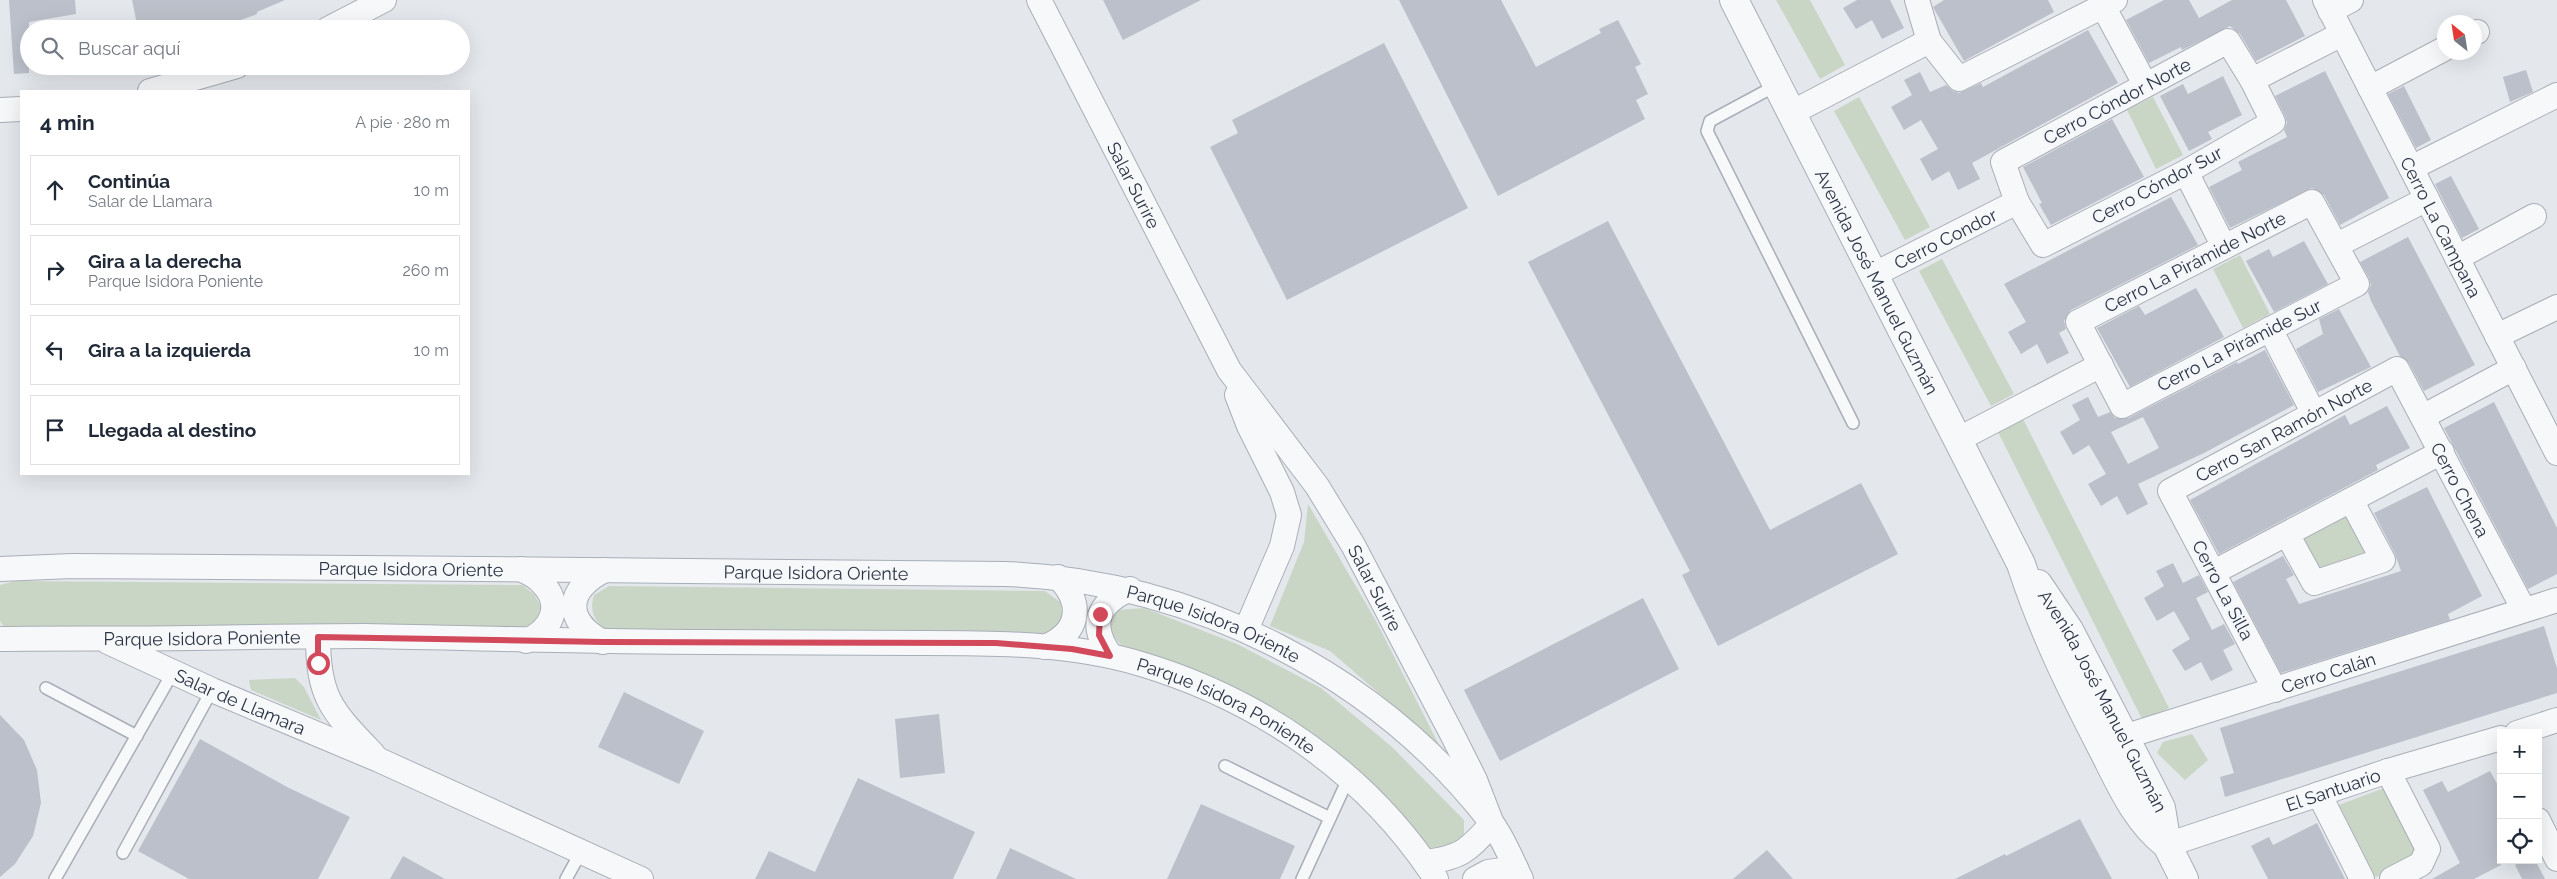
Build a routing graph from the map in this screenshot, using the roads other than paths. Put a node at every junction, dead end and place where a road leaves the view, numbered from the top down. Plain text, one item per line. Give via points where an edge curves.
1 (384, 0) edge
2 (1039, 0) edge
3 (1734, 0) edge
4 (1917, 0) edge
5 (2109, 3) edge
6 (2335, 4) edge
7 (345, 20) edge
8 (2342, 34) junction
9 (1929, 41) junction
10 (2437, 53) edge
11 (206, 75) edge
12 (2252, 80) junction
13 (2145, 84) junction
14 (1777, 85) junction
15 (2370, 88) junction
16 (153, 90) edge
17 (2557, 96) edge
18 (20, 109) edge
19 (0, 110) edge
20 (1791, 113) junction
21 (2411, 168) junction
22 (2186, 172) junction
23 (2427, 199) junction
24 (2017, 202) junction
25 (2534, 216) dead end
26 (2337, 245) junction
27 (2224, 247) junction
28 (2457, 258) junction
29 (1873, 275) junction
30 (2557, 307) edge
31 (2270, 329) junction
32 (2497, 336) junction
33 (2102, 365) junction
34 (2514, 368) junction
35 (2397, 369) joint
36 (1229, 370) junction
37 (2314, 414) junction
38 (2424, 416) junction
39 (2549, 416) edge
40 (1853, 422) dead end
41 (1957, 440) junction
42 (2442, 452) junction
43 (2557, 453) edge
44 (2170, 491) joint
45 (2351, 500) junction
46 (2287, 534) junction
47 (0, 569) edge
48 (521, 569) junction
49 (605, 570) junction
50 (2214, 572) junction
51 (1058, 577) junction
52 (1130, 589) junction
53 (2557, 600) edge
54 (2524, 610) junction
55 (1246, 630) junction
56 (318, 637) junction
57 (0, 639) edge
58 (102, 639) junction
59 (526, 641) junction
60 (603, 642) junction
61 (1046, 647) junction
62 (1110, 656) junction
63 (173, 672) junction
64 (46, 688) dead end
65 (212, 690) junction
66 (2275, 690) junction
67 (2557, 720) edge
68 (2532, 729) edge
69 (137, 736) junction
70 (2113, 741) junction
71 (2497, 741) edge
72 (379, 760) junction
73 (1225, 766) dead end
74 (2388, 771) junction
75 (1349, 777) junction
76 (2319, 794) junction
77 (1330, 818) junction
78 (1492, 824) junction
79 (2167, 845) junction
80 (581, 852) junction
81 (123, 853) dead end
82 (1431, 871) edge
83 (1518, 874) edge
84 (2176, 876) edge
85 (55, 879) edge
86 (566, 879) edge
87 (641, 879) edge
88 (1302, 879) edge
89 (1475, 879) edge
90 (2362, 879) edge
91 (2392, 879) edge

1 - 7 street
2 - 36 street, Salar Surire
3 - 14 street, Avenida José Manuel Guzmán
4 - 9 street
5 - 9 street via 1959,79
5 - 13 street
6 - 8 street, Cerro La Campana
8 - 12 street
8 - 15 street, Cerro La Campana
9 - 20 street
10 - 15 street
11 - 16 street
12 - 13 street, Cerro Cóndor Norte via 2228,41
12 - 22 street, Cerro Cóndor Sur via 2272,122
13 - 24 street, Cerro Cóndor Norte via 2003,162
14 - 20 street, Avenida José Manuel Guzmán
14 - 40 lane via 1710,121 1707,132
15 - 21 street, Cerro La Campana
17 - 21 street
18 - 19 street
20 - 29 street, Avenida José Manuel Guzmán
21 - 23 street, Cerro La Campana
22 - 24 street, Cerro Cóndor Sur via 2043,245
22 - 27 street
23 - 26 street
23 - 28 street, Cerro La Campana
24 - 29 street, Cerro Condor
25 - 28 street
26 - 27 street, Cerro La Pirámide Norte via 2312,202
26 - 31 street, Cerro La Pirámide Sur via 2357,284
27 - 33 street, Cerro La Pirámide Norte via 2078,322
28 - 32 street, Cerro La Campana
29 - 41 street, Avenida José Manuel Guzmán
30 - 32 street
31 - 33 street, Cerro La Pirámide Sur via 2122,406
31 - 37 street
32 - 34 street, Cerro La Campana
33 - 41 street
34 - 38 street
34 - 39 street, Cerro La Campana
35 - 37 street, Cerro San Ramón Norte
35 - 38 street, Cerro Chena
36 - 55 street, Salar Surire via 1242,409 1282,492 1289,515 1282,546
36 - 78 street, Salar Surire via 1302,466 1346,533 1457,744
37 - 44 street, Cerro San Ramón Norte
38 - 42 street, Cerro Chena
39 - 43 street, Cerro La Campana
41 - 70 street, Avenida José Manuel Guzmán via 2021,564 2069,630
42 - 45 street
42 - 54 street, Cerro Chena
44 - 50 street, Cerro La Silla
45 - 46 street
45 - 46 street via 2383,560 2314,583
46 - 50 street
47 - 48 street, Parque Isidora Oriente via 81,566
48 - 49 street, Parque Isidora Oriente
48 - 59 street via 546,587 553,606 548,625
49 - 51 street, Parque Isidora Oriente
49 - 60 street via 585,582 575,602 579,624
50 - 66 street, Cerro La Silla
51 - 52 street, Parque Isidora Oriente
51 - 61 street via 1072,596 1074,619 1065,635
52 - 55 street, Parque Isidora Oriente via 1187,606
52 - 62 street via 1111,599 1100,614 1099,635
53 - 54 street, Cerro Calán
54 - 66 street, Cerro Calán
55 - 78 street, Parque Isidora Oriente via 1332,677 1387,718 1450,776
56 - 58 street, Parque Isidora Poniente
56 - 59 street, Parque Isidora Poniente
56 - 72 street, Salar de Llamara via 318,663 326,695 347,726
57 - 58 street, Parque Isidora Poniente
58 - 63 street, Salar de Llamara
59 - 60 street, Parque Isidora Poniente
60 - 61 street, Parque Isidora Poniente via 986,643
61 - 62 street, Parque Isidora Poniente
62 - 75 street, Parque Isidora Poniente via 1167,672 1246,708 1305,744
63 - 65 street, Salar de Llamara
63 - 69 lane
64 - 69 lane
65 - 72 street, Salar de Llamara
65 - 81 lane
66 - 70 street, Cerro Calán
67 - 68 street, El Santuario
69 - 85 lane
70 - 79 street, Avenida José Manuel Guzmán via 2161,808
71 - 74 street, El Santuario
72 - 80 street, Salar de Llamara
73 - 77 lane
74 - 76 street, El Santuario
74 - 91 street via 2428,849 2421,864
75 - 77 lane
75 - 82 street, Parque Isidora Poniente
76 - 79 street, El Santuario
76 - 90 street
77 - 88 lane
78 - 82 street via 1463,853
78 - 83 street, Parque Isidora Oriente
79 - 84 street, Avenida José Manuel Guzmán
80 - 86 lane
80 - 87 street, Salar de Llamara
83 - 89 street via 1488,872

